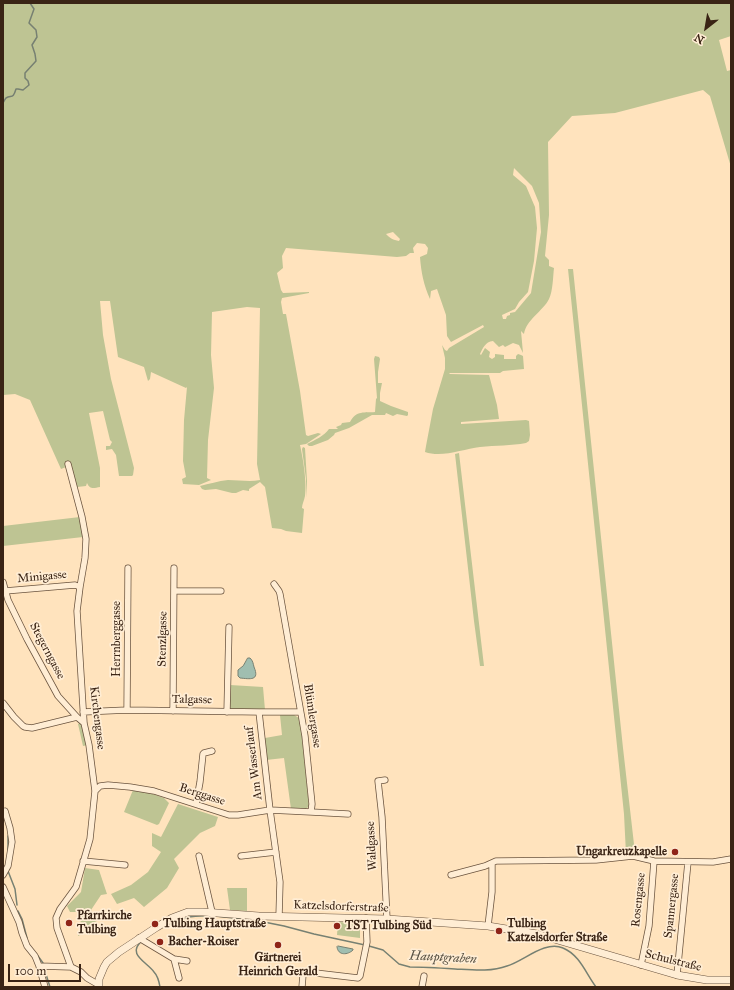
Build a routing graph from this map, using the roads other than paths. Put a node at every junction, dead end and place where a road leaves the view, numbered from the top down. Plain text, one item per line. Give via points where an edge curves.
1 (68, 464) dead end
2 (128, 568) dead end
3 (174, 568) dead end
4 (3, 582) edge
5 (274, 584) dead end
6 (80, 587) junction
7 (5, 591) junction
8 (174, 591) junction
9 (221, 591) dead end
10 (229, 626) dead end
11 (3, 703) edge
12 (127, 710) junction
13 (173, 711) junction
14 (83, 712) junction
15 (227, 712) junction
16 (259, 712) junction
17 (300, 712) junction
18 (77, 717) junction
19 (84, 723) junction
20 (212, 751) dead end
21 (385, 780) dead end
22 (95, 791) junction
23 (196, 804) junction
24 (5, 810) dead end
25 (270, 810) junction
26 (311, 812) junction
27 (348, 814) dead end
28 (276, 852) junction
29 (199, 856) dead end
30 (241, 856) dead end
31 (731, 859) edge
32 (83, 861) junction
33 (654, 861) junction
34 (688, 862) junction
35 (492, 863) junction
36 (125, 865) dead end
37 (3, 875) edge
38 (451, 875) dead end
39 (3, 887) edge
40 (212, 912) junction
41 (280, 916) junction
42 (366, 918) junction
43 (387, 919) junction
44 (488, 926) junction
45 (142, 940) junction
46 (611, 956) joint
47 (174, 959) junction
48 (187, 961) dead end
49 (641, 965) junction
50 (39, 966) junction
51 (71, 966) junction
52 (677, 975) junction
53 (424, 976) dead end
54 (179, 978) dead end
55 (731, 980) edge
56 (99, 986) edge
57 (45, 987) edge
58 (302, 987) edge
59 (422, 987) edge

1 - 6 street, Kirchengasse via 86,539
2 - 12 street, Herrnberggasse
3 - 8 street, Stenzlgasse
4 - 7 street, Stegerngasse
5 - 17 street, Blümlergasse via 280,594
6 - 7 street, Minigasse via 75,585
6 - 14 street, Kirchengasse via 77,611
7 - 18 street, Stegerngasse via 58,696
8 - 9 street
8 - 13 street, Stenzlgasse
10 - 15 street
11 - 18 street via 25,727 32,728
12 - 13 street, Talgasse
12 - 14 street, Talgasse
13 - 15 street, Talgasse
14 - 19 street, Kirchengasse
15 - 16 street, Talgasse
16 - 17 street, Talgasse
16 - 25 street, Am Wasserlauf
17 - 26 street, Blümlergasse
18 - 19 street, Stegerngasse
19 - 22 street, Kirchengasse
20 - 23 street via 202,754
21 - 43 street, Waldgasse via 378,781
22 - 23 street, Berggasse via 100,786 108,785 130,787 154,791
22 - 32 street, Kirchengasse via 90,840
23 - 25 street, Berggasse via 229,815
24 - 37 street via 12,842 8,866
25 - 26 street
25 - 28 street
26 - 27 street
28 - 30 street
28 - 41 street via 280,882
29 - 40 street
31 - 34 street
32 - 36 street
32 - 51 street, Kirchengasse via 76,887 56,918 57,928
33 - 34 street
33 - 35 street via 633,856 596,860
33 - 49 street, Rosengasse via 649,926
34 - 52 street, Spannergasse
35 - 38 street
35 - 44 street
39 - 50 street via 27,946
40 - 41 street, Katzelsdorferstraße
40 - 45 street, Katzelsdorferstraße via 182,914 172,918
41 - 42 street, Katzelsdorferstraße
42 - 43 street, Katzelsdorferstraße
42 - 58 street via 367,942 360,976 358,978 307,972 303,975
43 - 44 street, Katzelsdorferstraße
44 - 46 street, Katzelsdorferstraße via 537,934
45 - 47 street
45 - 56 street, Katzelsdorferstraße via 119,952 107,962 101,973
46 - 49 street, Schulstraße
47 - 48 street
47 - 54 street
49 - 52 street, Schulstraße
50 - 51 street
50 - 57 street
51 - 56 street
52 - 55 street, Schulstraße via 707,980
53 - 59 street

